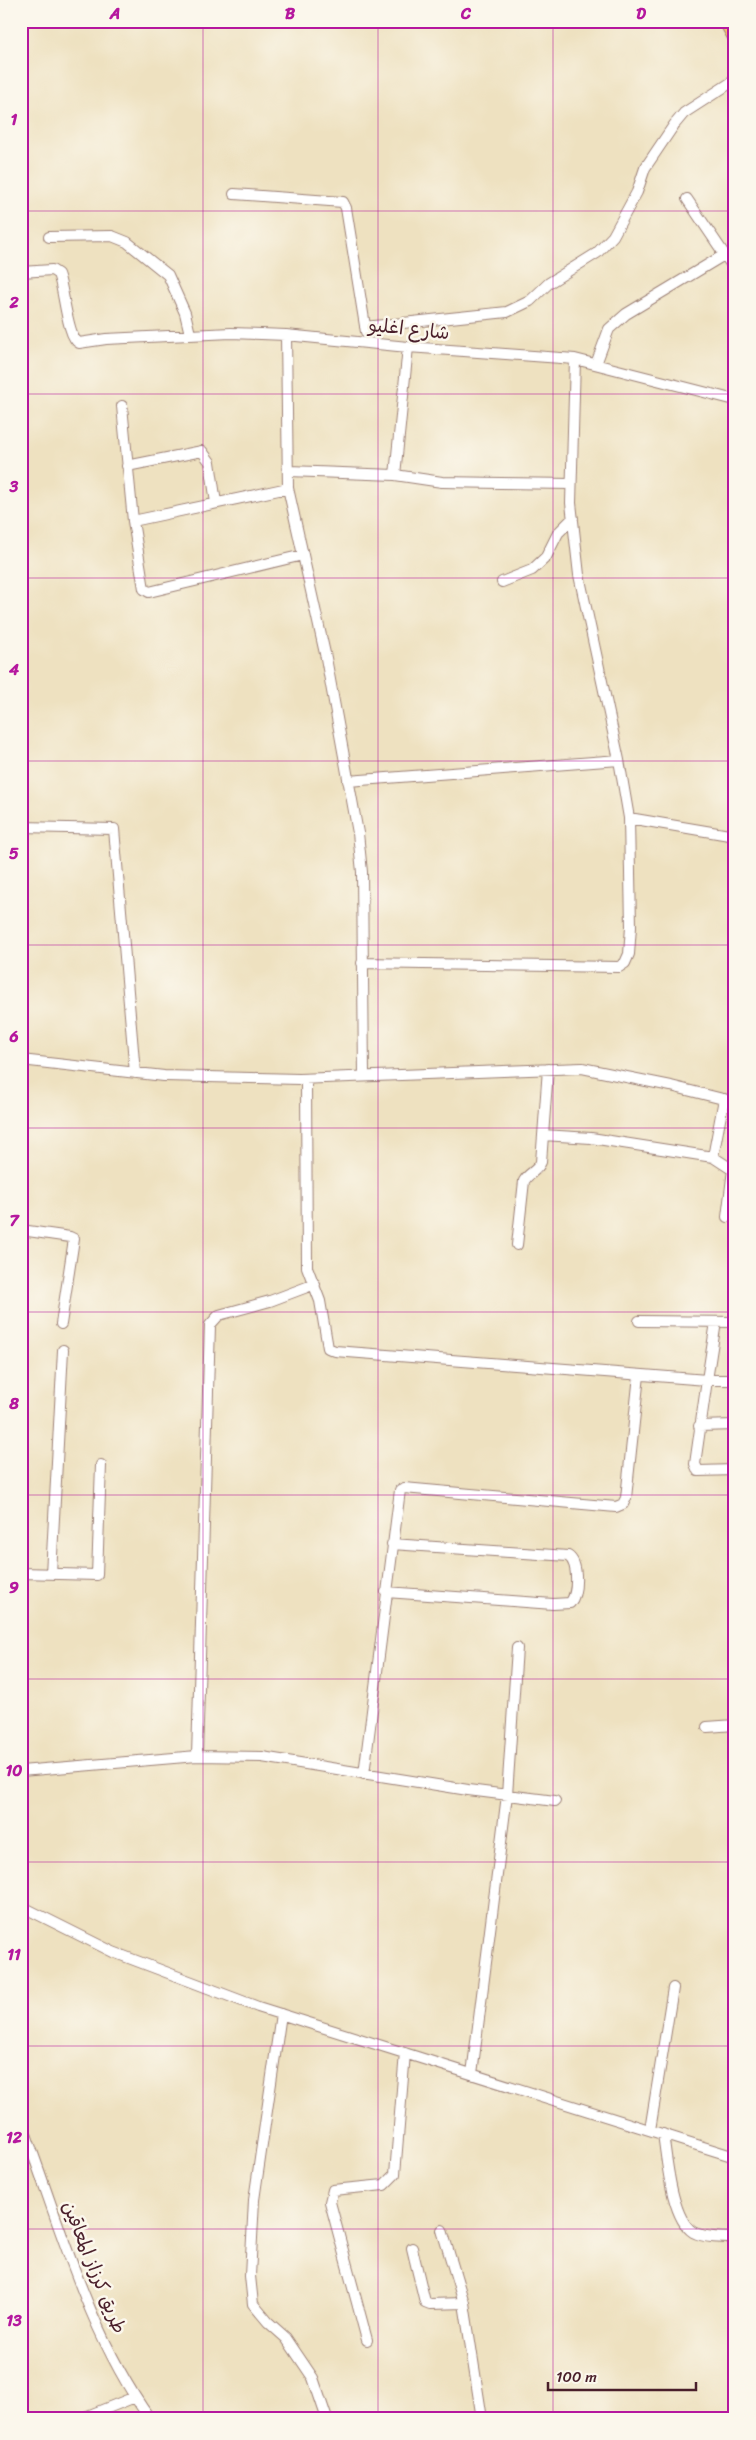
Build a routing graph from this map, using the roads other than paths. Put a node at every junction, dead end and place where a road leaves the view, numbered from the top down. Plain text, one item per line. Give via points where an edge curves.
1 (726, 21) edge
2 (735, 37) edge
3 (735, 80) edge
4 (234, 194) dead end
5 (687, 199) dead end
6 (49, 237) dead end
7 (724, 255) junction
8 (735, 270) edge
9 (21, 272) edge
10 (365, 327) junction
11 (190, 334) junction
12 (286, 335) junction
13 (368, 342) junction
14 (408, 347) junction
15 (575, 359) junction
16 (596, 364) junction
17 (735, 400) edge
18 (122, 406) dead end
19 (127, 466) junction
20 (289, 472) junction
21 (395, 475) junction
22 (571, 484) junction
23 (288, 488) junction
24 (216, 503) junction
25 (572, 518) junction
26 (133, 521) junction
27 (303, 555) junction
28 (502, 582) dead end
29 (619, 760) junction
30 (348, 781) junction
31 (629, 818) junction
32 (21, 827) edge
33 (735, 836) edge
34 (362, 962) junction
35 (21, 1060) edge
36 (548, 1069) junction
37 (135, 1073) junction
38 (364, 1076) junction
39 (306, 1079) junction
40 (724, 1099) junction
41 (735, 1102) edge
42 (543, 1135) junction
43 (712, 1157) junction
44 (727, 1217) dead end
45 (21, 1230) edge
46 (517, 1245) dead end
47 (315, 1284) junction
48 (639, 1322) dead end
49 (716, 1322) junction
50 (735, 1322) edge
51 (61, 1324) dead end
52 (63, 1350) dead end
53 (639, 1375) junction
54 (707, 1380) junction
55 (735, 1380) edge
56 (735, 1425) edge
57 (699, 1426) junction
58 (101, 1465) dead end
59 (735, 1470) edge
60 (392, 1544) junction
61 (21, 1573) edge
62 (51, 1574) junction
63 (386, 1592) junction
64 (516, 1648) dead end
65 (735, 1725) edge
66 (707, 1728) dead end
67 (198, 1756) junction
68 (21, 1771) edge
69 (364, 1774) junction
70 (507, 1795) junction
71 (555, 1801) dead end
72 (21, 1906) edge
73 (673, 1988) dead end
74 (281, 2014) junction
75 (404, 2053) junction
76 (472, 2074) junction
77 (21, 2121) edge
78 (650, 2130) junction
79 (663, 2134) junction
80 (21, 2149) edge
81 (32, 2150) junction
82 (735, 2157) edge
83 (442, 2230) dead end
84 (735, 2238) edge
85 (412, 2248) dead end
86 (464, 2303) junction
87 (367, 2340) dead end
88 (135, 2397) junction
89 (80, 2419) edge
90 (150, 2419) edge
91 (327, 2419) edge
92 (482, 2419) edge

1 - 2 main road
3 - 10 street via 684,114 674,125 645,168 637,192 613,236 597,253 549,284 530,301 507,312
4 - 10 street via 343,202
5 - 7 street
6 - 11 street via 112,236 127,242 168,275 186,314
7 - 8 street
7 - 16 street via 614,324 602,342
9 - 11 street, شارع اغليو via 52,270 58,274 71,336 79,343
10 - 13 street
11 - 12 street, شارع اغليو
12 - 13 street, شارع اغليو
12 - 20 street
13 - 14 street, شارع اغليو
14 - 15 street, شارع اغليو
14 - 21 street
15 - 16 street, شارع اغليو
15 - 22 street
16 - 17 street, شارع اغليو
18 - 19 street
19 - 24 street via 202,451 210,462
19 - 26 street
20 - 21 street
20 - 23 street
21 - 22 street via 442,482
22 - 25 street
23 - 24 street
23 - 27 street
24 - 26 street
25 - 28 street via 558,533 539,564
25 - 29 street via 579,575
26 - 27 street via 142,584 149,592
27 - 30 street
29 - 30 street
29 - 31 street
30 - 34 street via 362,872
31 - 33 street
31 - 34 street via 631,927 629,954 619,967
32 - 37 street via 114,829
34 - 38 street
35 - 37 street
36 - 38 street
36 - 40 street via 582,1068
36 - 42 street
37 - 39 street
38 - 39 street
39 - 47 street via 307,1267
40 - 41 street
40 - 43 street
42 - 43 street via 591,1138
42 - 46 street via 541,1162 537,1171 527,1175 523,1185
43 - 44 street via 733,1170
45 - 51 street via 74,1239
47 - 53 street via 325,1339 328,1348 334,1351
47 - 67 street via 220,1315 210,1325
48 - 49 street
49 - 50 street
49 - 54 street
52 - 62 street
53 - 54 street
53 - 60 street via 623,1504 616,1507 404,1488 398,1493
54 - 55 street
54 - 57 street
56 - 57 street
57 - 59 street via 695,1468 698,1471
58 - 62 street via 96,1575
60 - 63 street
60 - 63 street via 568,1556 575,1564 574,1596 570,1603 553,1604
61 - 62 street
63 - 69 street
64 - 70 street
65 - 66 street
67 - 68 street
67 - 69 street via 262,1757
69 - 70 street
70 - 71 street
70 - 76 street
72 - 74 street via 114,1952
73 - 78 street
74 - 75 street
74 - 91 street via 254,2200 250,2276 253,2304 286,2338 313,2378
75 - 76 street
75 - 87 street via 395,2174 384,2185 347,2187 333,2190 330,2195
76 - 78 street
77 - 81 street, طريق كرزاز المعاقين
78 - 79 street
79 - 82 street
79 - 84 street via 676,2206 682,2219 700,2235
80 - 81 street
81 - 88 street, طريق كرزاز المعاقين via 96,2325
83 - 86 street
85 - 86 street via 425,2302
86 - 92 street
88 - 89 street
88 - 90 street, طريق كرزاز المعاقين

